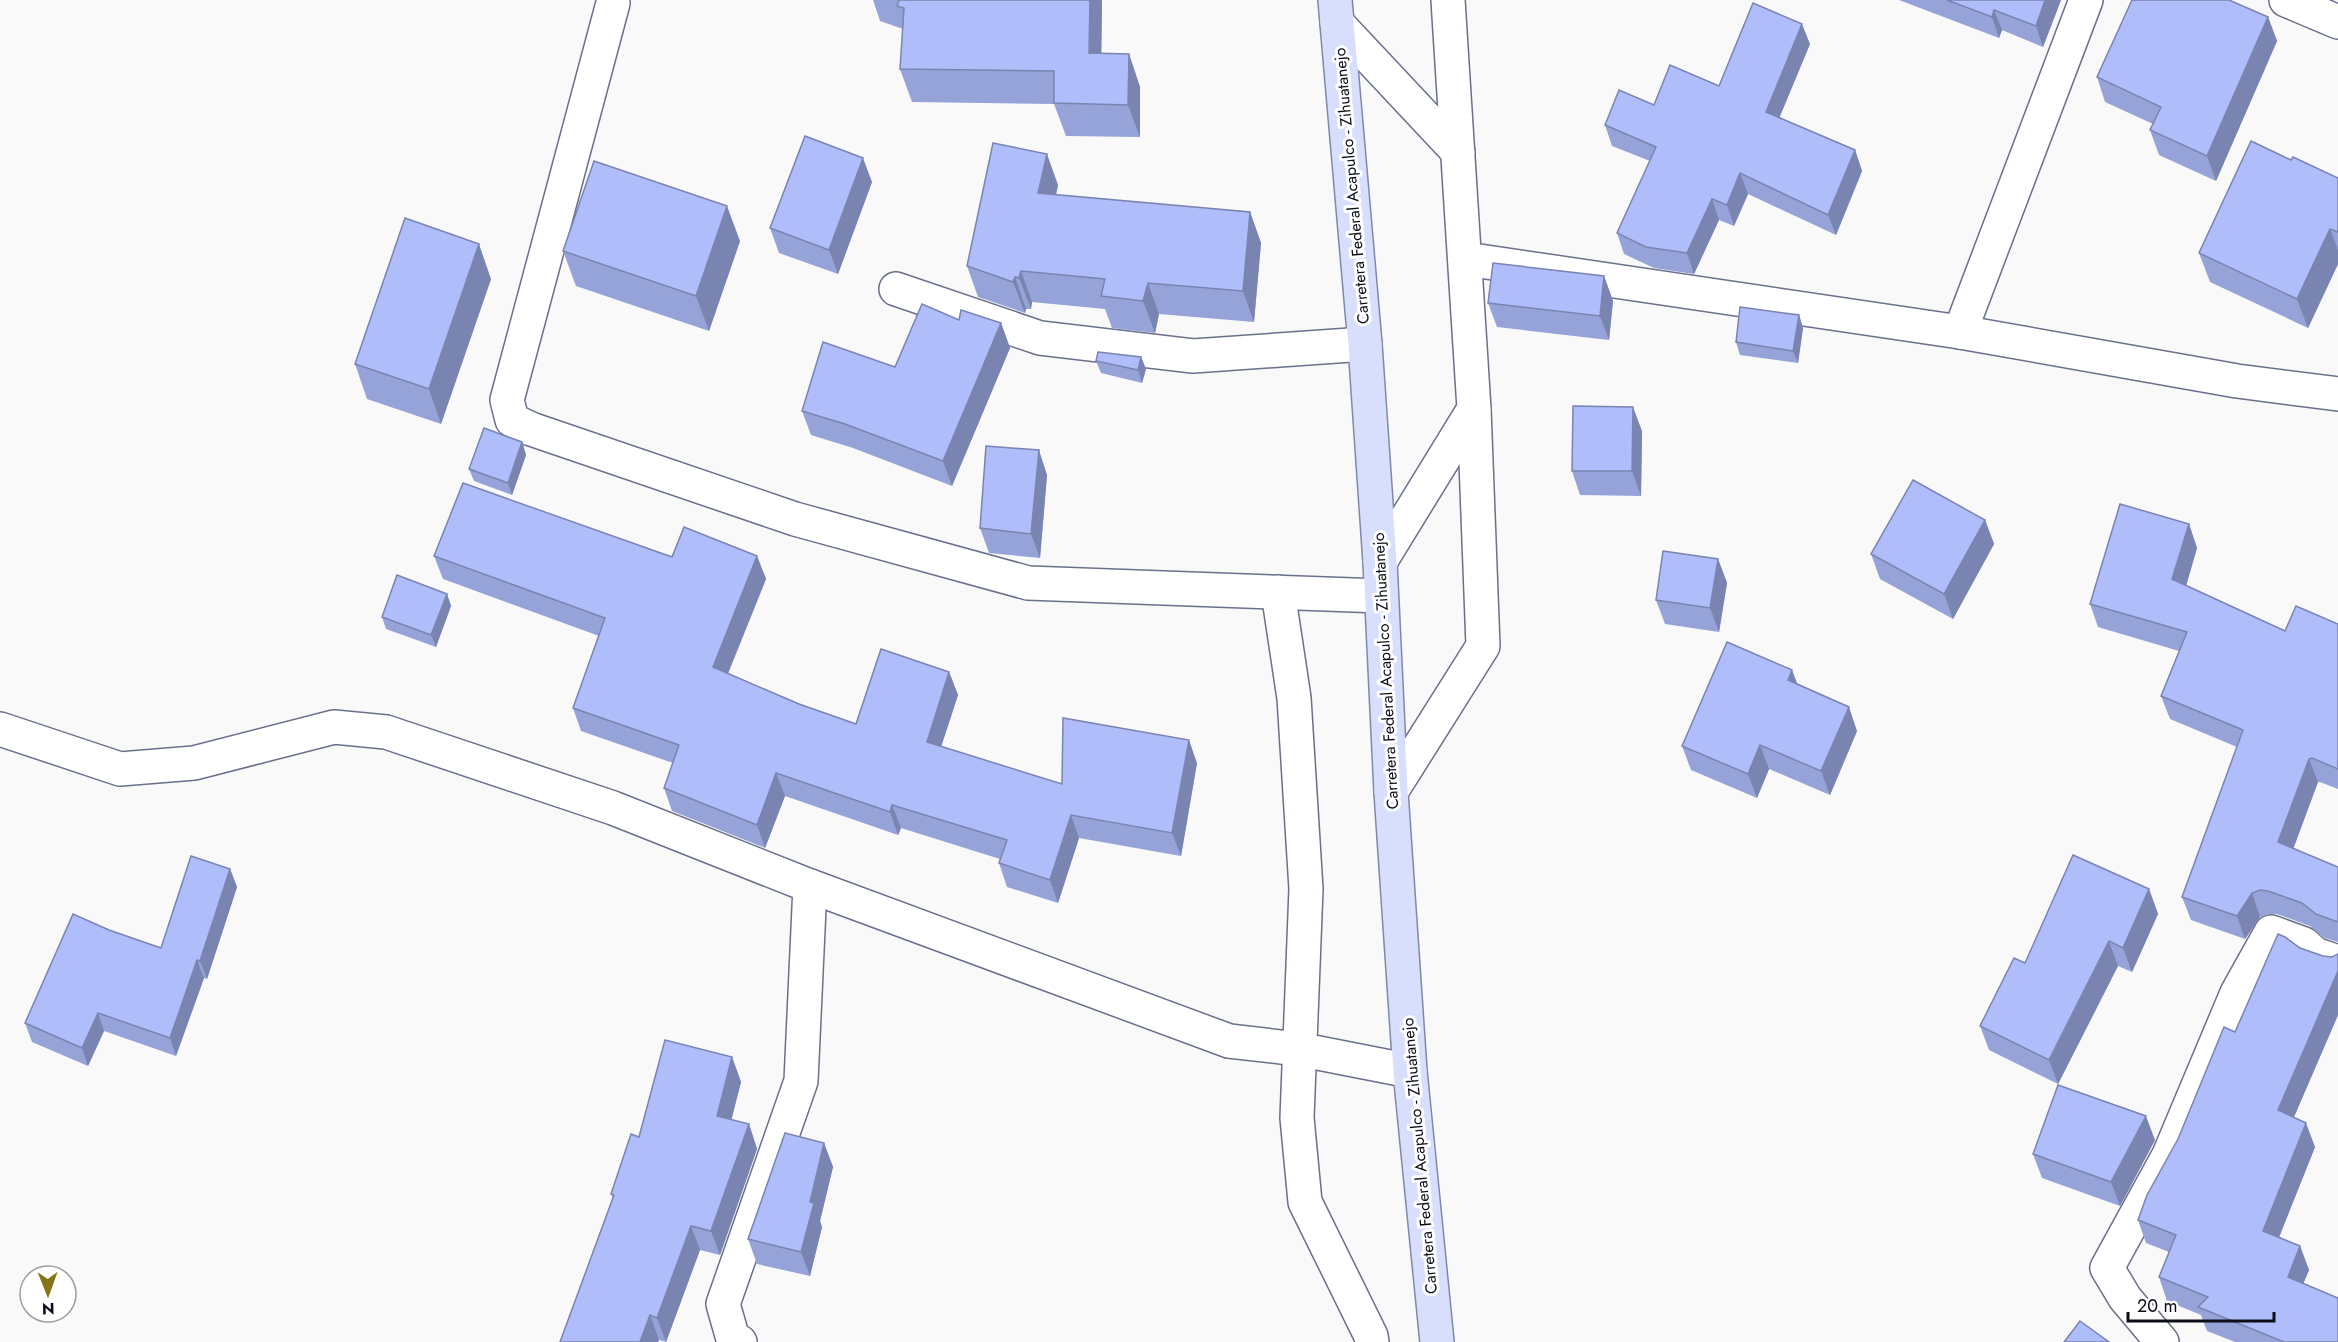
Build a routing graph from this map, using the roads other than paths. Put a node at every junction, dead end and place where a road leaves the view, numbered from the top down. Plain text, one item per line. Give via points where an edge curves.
1 (1448, 0) edge
2 (2086, 0) edge
3 (2286, 0) edge
4 (612, 3) dead end
5 (1336, 11) edge
6 (2338, 22) edge
7 (1458, 152) junction
8 (1466, 259) junction
9 (896, 289) dead end
10 (1960, 332) junction
11 (1365, 344) junction
12 (2338, 394) edge
13 (1474, 409) junction
14 (1380, 562) junction
15 (1278, 592) junction
16 (1381, 596) junction
17 (0, 729) edge
18 (1391, 792) junction
19 (810, 886) junction
20 (2338, 962) edge
21 (1298, 1049) junction
22 (1410, 1071) junction
23 (740, 1342) edge
24 (1372, 1342) edge
25 (1437, 1342) edge
26 (2162, 1342) edge

1 - 7 street
2 - 10 street
3 - 6 street
4 - 15 street via 507,400 512,420 795,519 1028,583
5 - 7 street
5 - 11 main road, Carretera Federal Acapulco - Zihuatanejo
7 - 8 street
8 - 10 street
8 - 13 street
9 - 11 street via 1040,338 1193,356
10 - 12 street via 2237,381
11 - 14 main road, Carretera Federal Acapulco - Zihuatanejo
13 - 14 street
13 - 18 street via 1483,646
14 - 16 main road, Carretera Federal Acapulco - Zihuatanejo
15 - 16 street
15 - 21 street via 1294,698 1306,889
16 - 18 main road, Carretera Federal Acapulco - Zihuatanejo
17 - 19 street via 120,770 194,763 334,727 386,732 614,808
18 - 22 main road, Carretera Federal Acapulco - Zihuatanejo
19 - 21 street via 1229,1041
19 - 23 street via 801,1081 723,1304 733,1339
20 - 26 street via 2271,932 2237,993 2169,1155 2107,1268 2125,1298
21 - 22 street
21 - 24 street via 1297,1118 1305,1202
22 - 25 main road, Carretera Federal Acapulco - Zihuatanejo

